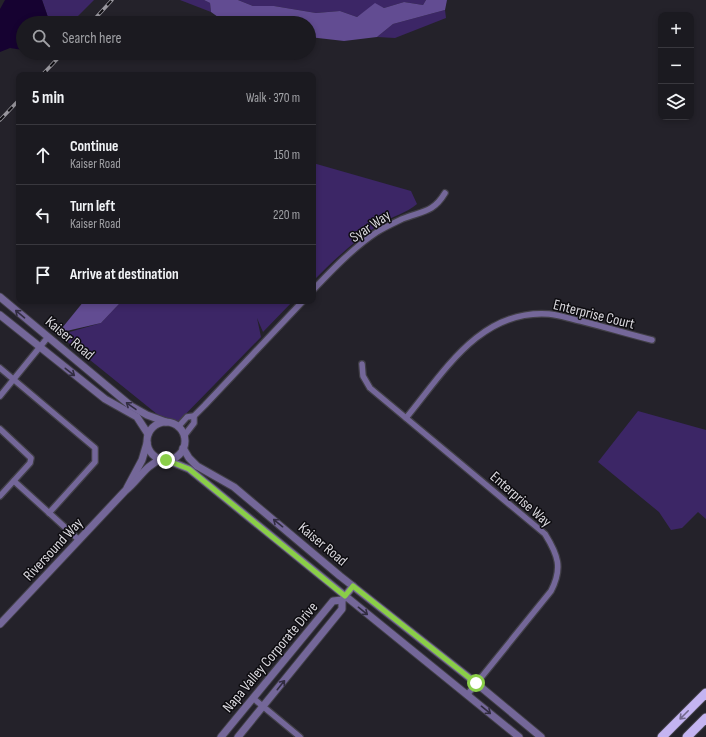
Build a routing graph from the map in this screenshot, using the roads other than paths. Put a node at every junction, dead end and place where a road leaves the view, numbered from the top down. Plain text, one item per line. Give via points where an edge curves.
1 (445, 193) dead end
2 (316, 287) edge
3 (0, 297) edge
4 (300, 304) edge
5 (0, 315) edge
6 (48, 337) junction
7 (652, 340) dead end
8 (40, 348) junction
9 (362, 364) dead end
10 (0, 368) edge
11 (14, 380) junction
12 (0, 396) edge
13 (194, 416) junction
14 (406, 418) junction
15 (166, 422) junction
16 (178, 427) junction
17 (0, 429) edge
18 (148, 434) junction
19 (184, 436) junction
20 (147, 442) junction
21 (184, 448) junction
22 (164, 459) junction
23 (14, 481) junction
24 (125, 491) junction
25 (0, 496) edge
26 (49, 513) junction
27 (79, 540) junction
28 (353, 586) junction
29 (343, 598) junction
30 (0, 624) edge
31 (476, 683) junction
32 (706, 693) edge
33 (467, 695) junction
34 (253, 698) junction
35 (264, 706) junction
36 (706, 718) edge
37 (221, 737) edge
38 (238, 737) edge
39 (300, 737) edge
40 (519, 737) edge
41 (541, 737) edge
42 (662, 737) edge
43 (687, 737) edge

1 - 2 street, Syar Way via 432,209 402,219 365,241
6 -> 3 street, Kaiser Road
4 - 13 street
5 - 8 street, Kaiser Road
6 - 8 street
15 -> 6 street, Kaiser Road via 131,406
7 - 14 street, Enterprise Court via 557,315 511,318 484,330 468,343
8 - 11 street
8 -> 18 street, Kaiser Road via 105,399 137,417
9 - 14 street, Enterprise Way via 363,376 370,388
10 - 11 street
11 - 12 street
11 - 26 street via 95,448 95,462
13 - 16 street via 187,417
13 - 19 street via 194,423
14 - 31 street, Enterprise Way via 545,534 556,552 558,575 551,591
15 - 16 street
15 - 18 street via 157,424
16 - 19 street
17 - 23 street via 31,458 30,463
18 - 20 street
19 - 21 street
20 - 22 street via 152,453
20 - 24 street, Riversound Way via 142,460
21 - 22 street via 177,456
28 -> 21 street, Kaiser Road via 234,487 197,466
22 - 24 street, Riversound Way via 146,468 139,479
22 - 29 street, Kaiser Road via 189,469
23 - 25 street
23 - 26 street
24 - 27 street, Riversound Way
26 - 27 street
27 - 30 street, Riversound Way
28 - 29 street, Napa Valley Corporate Drive
28 - 31 street, Kaiser Road
29 -> 33 street, Kaiser Road
29 - 34 street, Napa Valley Corporate Drive via 333,601
35 -> 29 street, Napa Valley Corporate Drive via 342,609
31 - 33 street, Enterprise Way
31 - 41 street, Kaiser Road
32 -> 42 main road
33 -> 40 street, Kaiser Road
34 - 35 street
34 - 37 street, Napa Valley Corporate Drive
35 - 38 street, Napa Valley Corporate Drive
35 - 39 street
36 - 43 main road

